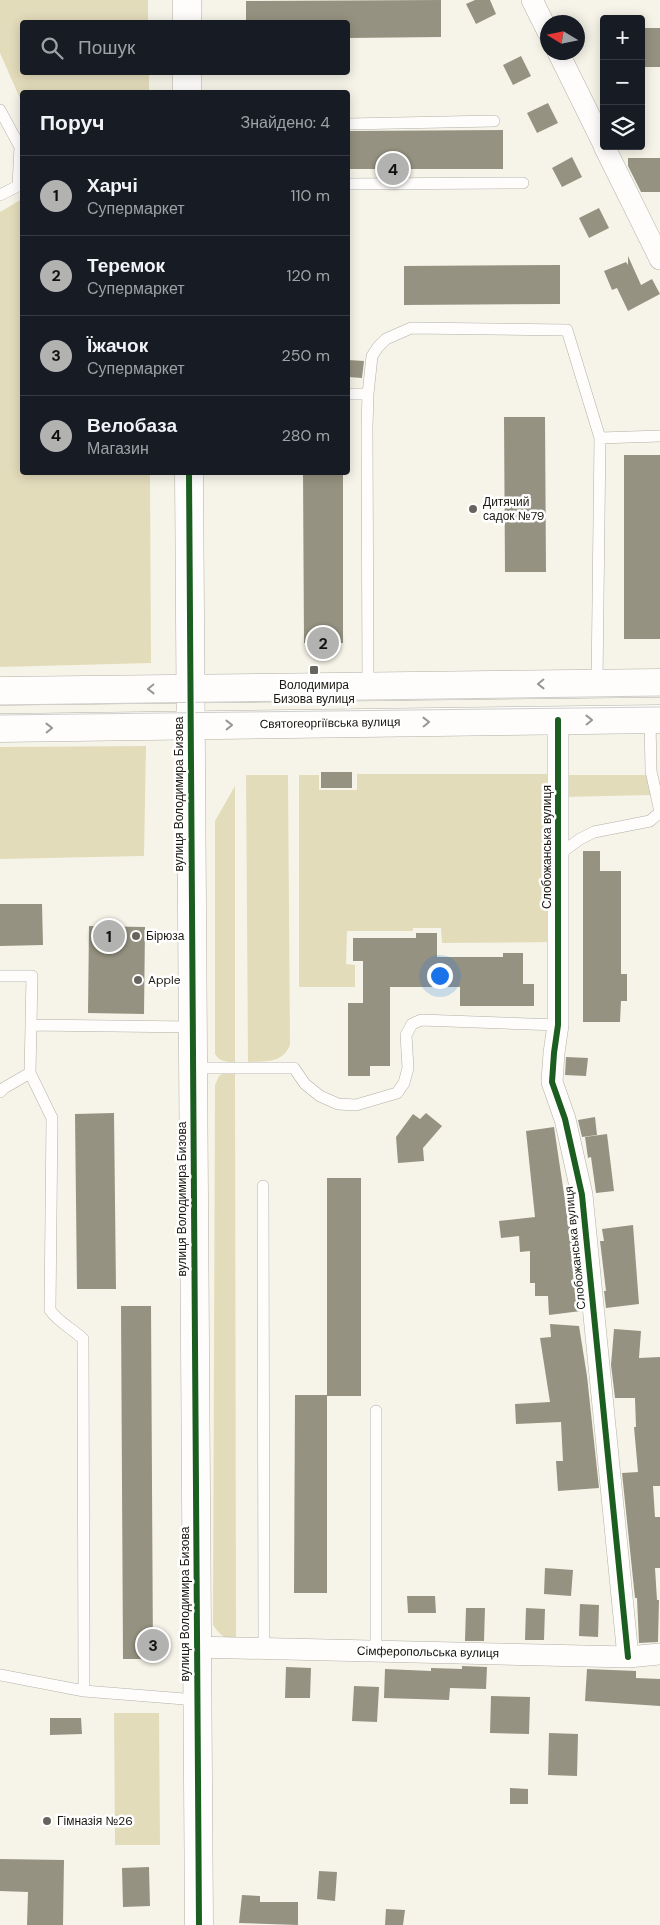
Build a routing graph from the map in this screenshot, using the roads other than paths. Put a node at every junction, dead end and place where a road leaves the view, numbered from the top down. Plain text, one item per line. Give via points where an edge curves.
1 (187, 0) edge
2 (532, 0) edge
3 (540, 16) edge
4 (187, 20) edge
5 (562, 60) edge
6 (187, 75) edge
7 (187, 90) edge
8 (0, 110) edge
9 (494, 121) dead end
10 (350, 124) edge
11 (600, 138) edge
12 (606, 150) edge
13 (523, 183) dead end
14 (350, 184) edge
15 (0, 194) edge
16 (660, 259) edge
17 (350, 394) edge
18 (368, 394) junction
19 (660, 436) edge
20 (600, 438) junction
21 (188, 475) edge
22 (660, 683) edge
23 (597, 684) junction
24 (368, 686) junction
25 (189, 689) junction
26 (0, 691) edge
27 (655, 719) edge
28 (558, 720) junction
29 (190, 725) junction
30 (0, 728) edge
31 (660, 812) edge
32 (558, 857) junction
33 (0, 976) edge
34 (31, 1025) junction
35 (558, 1025) junction
36 (192, 1027) junction
37 (192, 1068) junction
38 (30, 1073) junction
39 (0, 1092) edge
40 (263, 1186) dead end
41 (376, 1411) dead end
42 (196, 1646) junction
43 (264, 1648) junction
44 (376, 1651) junction
45 (660, 1654) edge
46 (628, 1657) junction
47 (0, 1674) edge
48 (84, 1691) junction
49 (197, 1700) junction
50 (199, 1925) edge

1 - 4 street
2 - 3 street
5 - 11 street
6 - 7 street
8 - 15 lane via 20,146 18,186
9 - 10 lane
12 - 16 street
13 - 14 lane
17 - 18 lane
18 - 20 lane via 372,356 386,338 411,328 567,330
18 - 24 lane
19 - 20 lane
20 - 23 lane
21 - 25 street, вулиця Володимира Бизова
22 - 23 street
23 -> 24 street
24 - 25 street
25 -> 26 street
25 - 29 street, вулиця Володимира Бизова
28 -> 27 street, Святогеоргіївська вулиця
27 - 31 lane via 651,771
29 -> 28 street, Святогеоргіївська вулиця
28 - 32 street, Слобожанська вулиця
30 -> 29 street, Святогеоргіївська вулиця
29 - 36 street, вулиця Володимира Бизова
31 - 32 lane via 650,821 594,832
32 - 35 street, Слобожанська вулиця
33 - 34 lane via 32,976
34 - 36 lane
34 - 38 lane
35 - 37 lane via 421,1020 412,1024 406,1035 408,1068 397,1093 356,1105 338,1104 320,1096 305,1084 294,1068
35 - 46 street, Слобожанська вулиця via 552,1082 565,1118 582,1195
36 - 37 street, вулиця Володимира Бизова
37 - 42 street, вулиця Володимира Бизова
38 - 39 lane
38 - 48 lane via 52,1118 50,1310 55,1318 74,1329 83,1339
40 - 43 lane
41 - 44 lane
42 - 43 street, Сімферопольська вулиця
42 - 49 street, вулиця Володимира Бизова
43 - 44 street, Сімферопольська вулиця
44 - 46 street, Сімферопольська вулиця
45 - 46 street, Сімферопольська вулиця
47 - 48 lane
48 - 49 lane
49 - 50 street, вулиця Володимира Бизова

